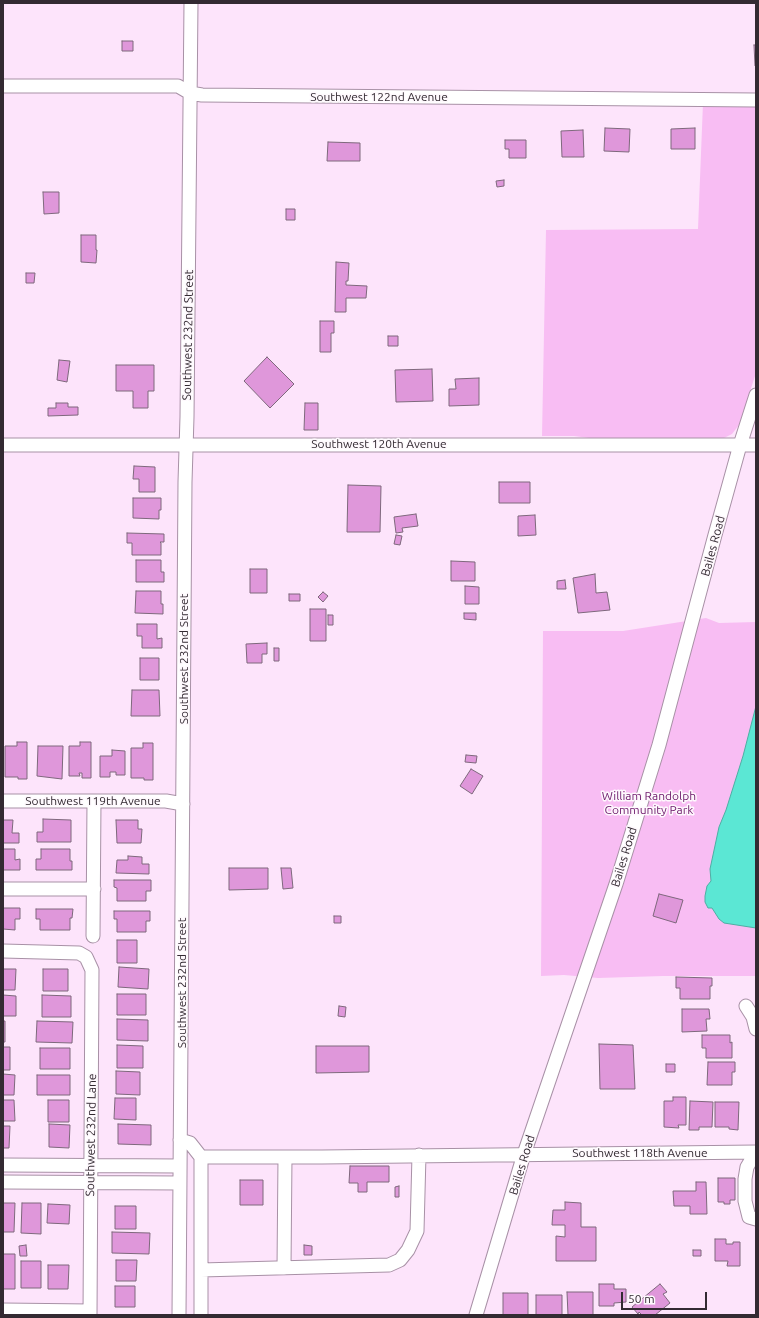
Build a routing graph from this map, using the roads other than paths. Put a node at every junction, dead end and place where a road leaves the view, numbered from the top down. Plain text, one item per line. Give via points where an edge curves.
1 (191, 3) edge
2 (3, 86) edge
3 (190, 93) junction
4 (756, 100) edge
5 (756, 395) edge
6 (3, 445) edge
7 (186, 445) junction
8 (740, 445) junction
9 (756, 445) edge
10 (3, 801) edge
11 (94, 801) junction
12 (183, 804) junction
13 (3, 888) edge
14 (94, 889) junction
15 (93, 936) dead end
16 (3, 951) edge
17 (746, 1006) dead end
18 (756, 1029) edge
19 (180, 1140) junction
20 (756, 1153) edge
21 (524, 1154) junction
22 (419, 1155) junction
23 (202, 1157) junction
24 (286, 1157) junction
25 (3, 1165) edge
26 (91, 1166) junction
27 (180, 1166) junction
28 (3, 1182) edge
29 (91, 1182) junction
30 (180, 1184) junction
31 (756, 1219) edge
32 (284, 1268) junction
33 (201, 1270) junction
34 (3, 1310) edge
35 (90, 1313) edge
36 (179, 1315) edge
37 (201, 1315) edge
38 (476, 1315) edge

1 - 3 street, Southwest 232nd Street
2 - 3 street, Southwest 122nd Avenue via 178,86
3 - 4 street, Southwest 122nd Avenue
3 - 7 street, Southwest 232nd Street
5 - 8 street, Bailes Road
6 - 7 street, Southwest 120th Avenue
7 - 8 street, Southwest 120th Avenue
7 - 12 street, Southwest 232nd Street
8 - 9 street, Southwest 120th Avenue
8 - 21 street, Bailes Road via 659,745 616,884
10 - 11 street, Southwest 119th Avenue
11 - 12 street, Southwest 119th Avenue via 166,801
11 - 14 street
12 - 19 street, Southwest 232nd Street
13 - 14 street
14 - 15 street
16 - 26 street, Southwest 232nd Lane via 74,952 86,958 90,965 93,976
17 - 18 street via 753,1017
19 - 23 street via 190,1143
19 - 27 street, Southwest 232nd Street
20 - 21 street, Southwest 118th Avenue
20 - 31 street via 747,1167 744,1201 749,1217
21 - 22 street, Southwest 118th Avenue
21 - 38 street, Bailes Road
22 - 24 street, Southwest 118th Avenue
22 - 32 street via 417,1231 400,1260 389,1265
23 - 24 street, Southwest 118th Avenue
23 - 33 street
24 - 32 street
25 - 26 street
26 - 27 street
26 - 29 street, Southwest 232nd Lane
27 - 30 street, Southwest 232nd Street
28 - 29 street
29 - 30 street
29 - 35 street, Southwest 232nd Lane
30 - 36 street, Southwest 232nd Street
32 - 33 street
33 - 37 street
34 - 35 street

